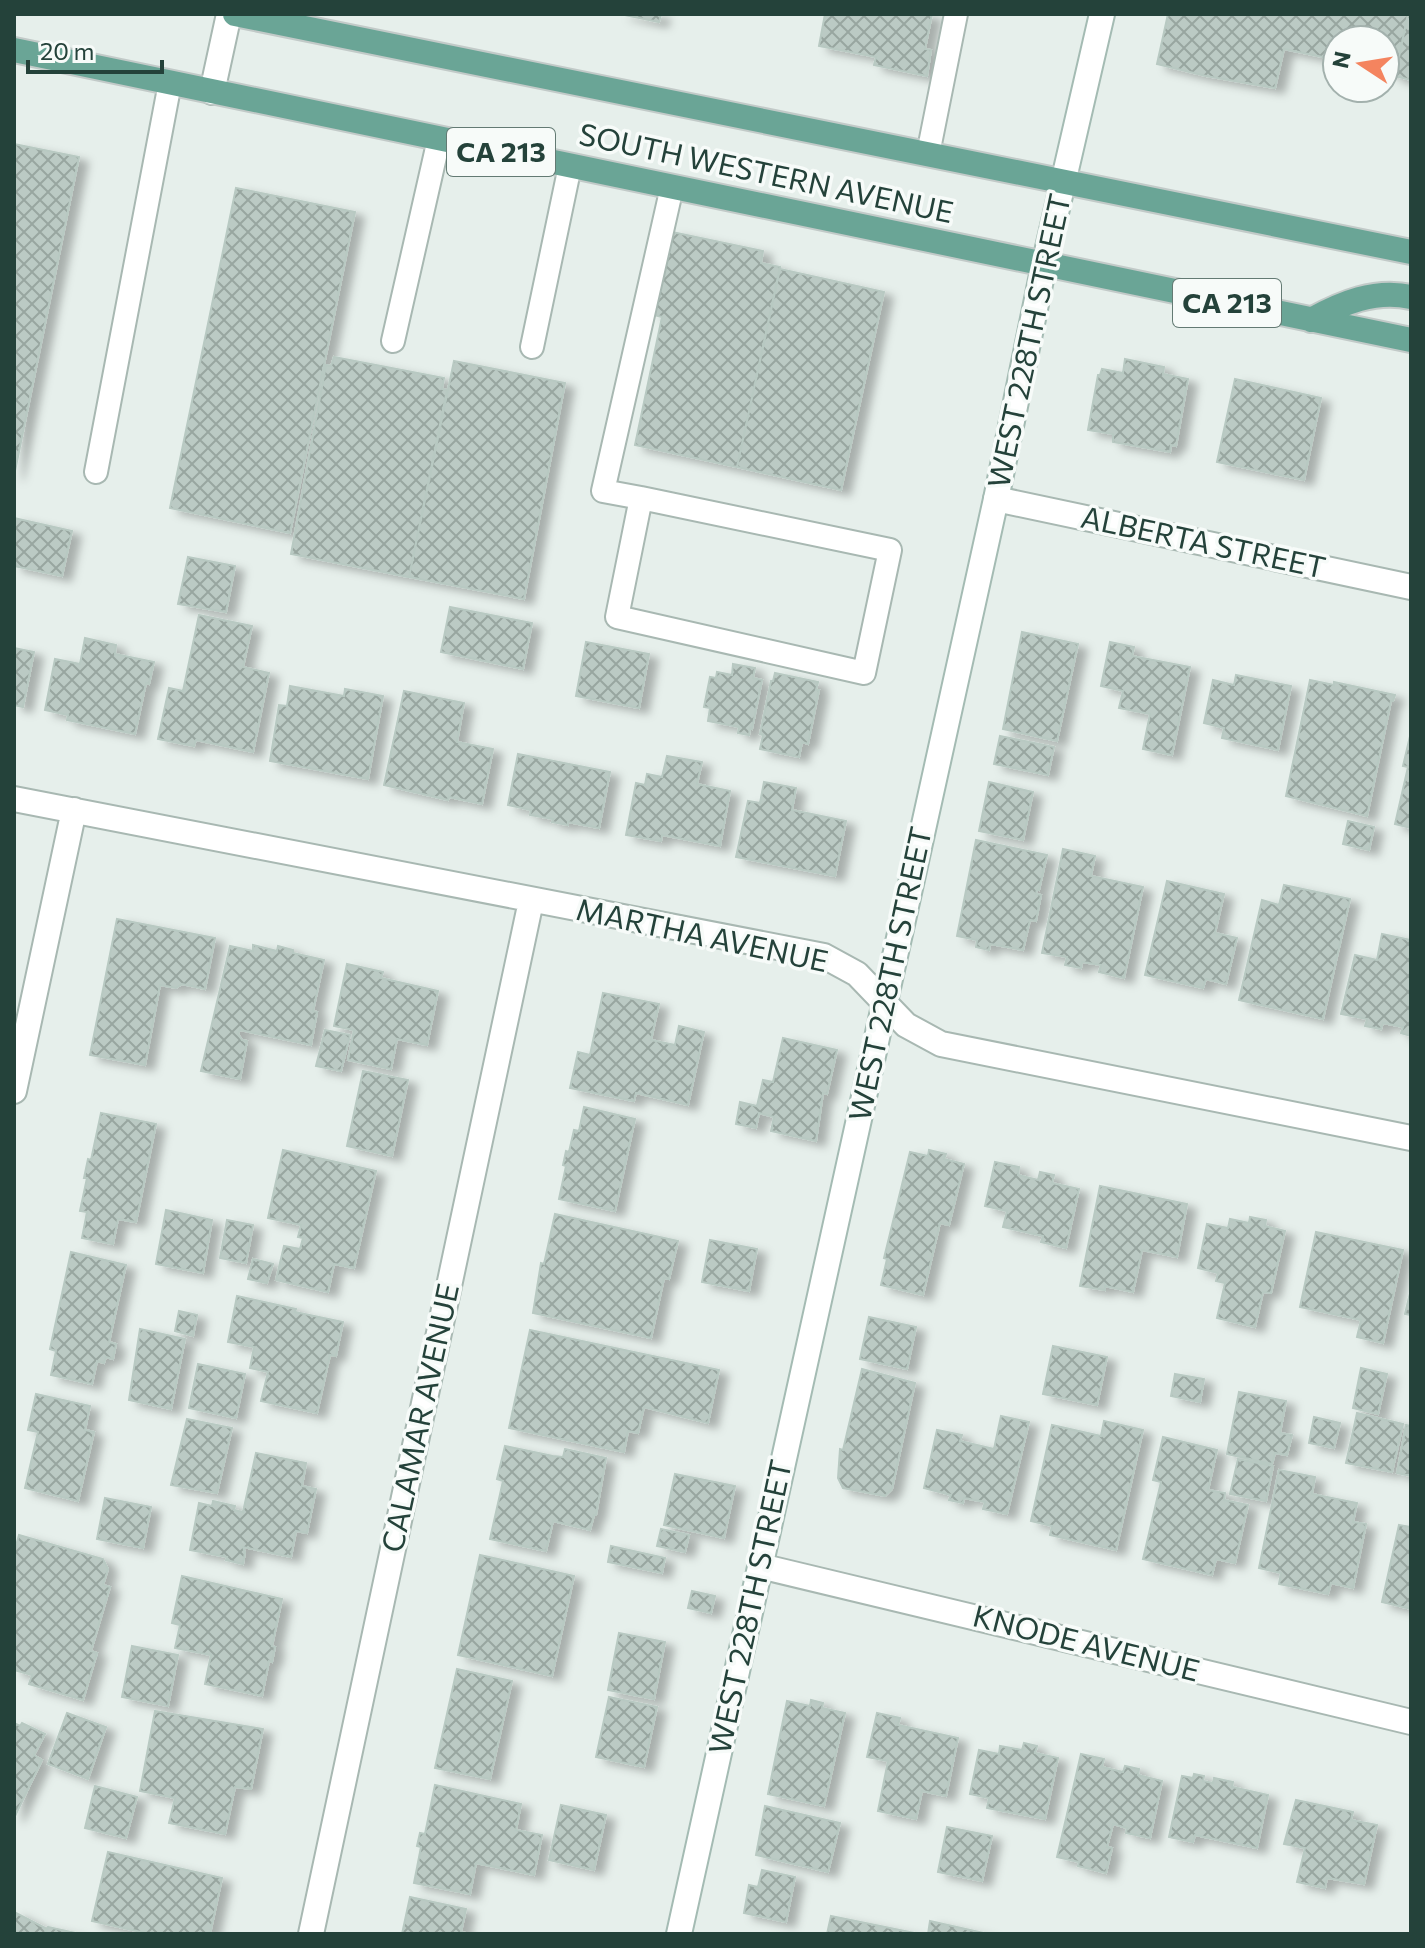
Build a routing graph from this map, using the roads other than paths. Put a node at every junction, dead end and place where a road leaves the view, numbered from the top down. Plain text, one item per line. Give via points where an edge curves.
1 (232, 14) edge
2 (956, 14) edge
3 (1102, 14) edge
4 (14, 50) edge
5 (170, 83) junction
6 (212, 92) junction
7 (439, 139) junction
8 (928, 154) junction
9 (570, 166) junction
10 (1064, 182) junction
11 (672, 187) junction
12 (1411, 252) edge
13 (1044, 265) junction
14 (1411, 297) edge
15 (1311, 320) junction
16 (1411, 340) edge
17 (393, 341) dead end
18 (532, 347) dead end
19 (96, 472) dead end
20 (641, 498) junction
21 (996, 499) junction
22 (1411, 587) edge
23 (14, 799) edge
24 (74, 810) junction
25 (531, 901) junction
26 (884, 1002) junction
27 (14, 1091) edge
28 (1411, 1138) edge
29 (760, 1566) junction
30 (1411, 1722) edge
31 (311, 1934) edge
32 (679, 1934) edge

1 - 6 street
1 - 8 main road, SOUTH WESTERN AVENUE
2 - 8 lane
3 - 10 street, WEST 228TH STREET
4 - 5 main road, SOUTH WESTERN AVENUE / CA 213
5 - 6 main road, SOUTH WESTERN AVENUE / CA 213
5 - 19 lane
6 - 7 main road, SOUTH WESTERN AVENUE / CA 213
7 - 9 main road, SOUTH WESTERN AVENUE / CA 213
7 - 17 lane
8 - 10 main road, SOUTH WESTERN AVENUE
9 - 11 main road, SOUTH WESTERN AVENUE / CA 213
9 - 18 lane
10 - 12 main road, SOUTH WESTERN AVENUE
10 - 13 street, WEST 228TH STREET
11 - 13 main road, SOUTH WESTERN AVENUE / CA 213
11 - 20 lane via 603,491
13 - 15 main road, SOUTH WESTERN AVENUE / CA 213
13 - 21 street, WEST 228TH STREET
14 - 15 main road via 1345,301
15 - 16 main road, SOUTH WESTERN AVENUE / CA 213
20 - 20 lane via 890,550 864,673 617,617
21 - 22 street, ALBERTA STREET
21 - 26 street, WEST 228TH STREET
23 - 24 street, MARTHA AVENUE
24 - 25 street, MARTHA AVENUE
24 - 27 street
25 - 26 street, MARTHA AVENUE via 824,956 857,974
25 - 31 street, CALAMAR AVENUE
26 - 28 street, MARTHA AVENUE via 906,1025 941,1044
26 - 29 street, WEST 228TH STREET
29 - 30 street, KNODE AVENUE
29 - 32 street, WEST 228TH STREET

